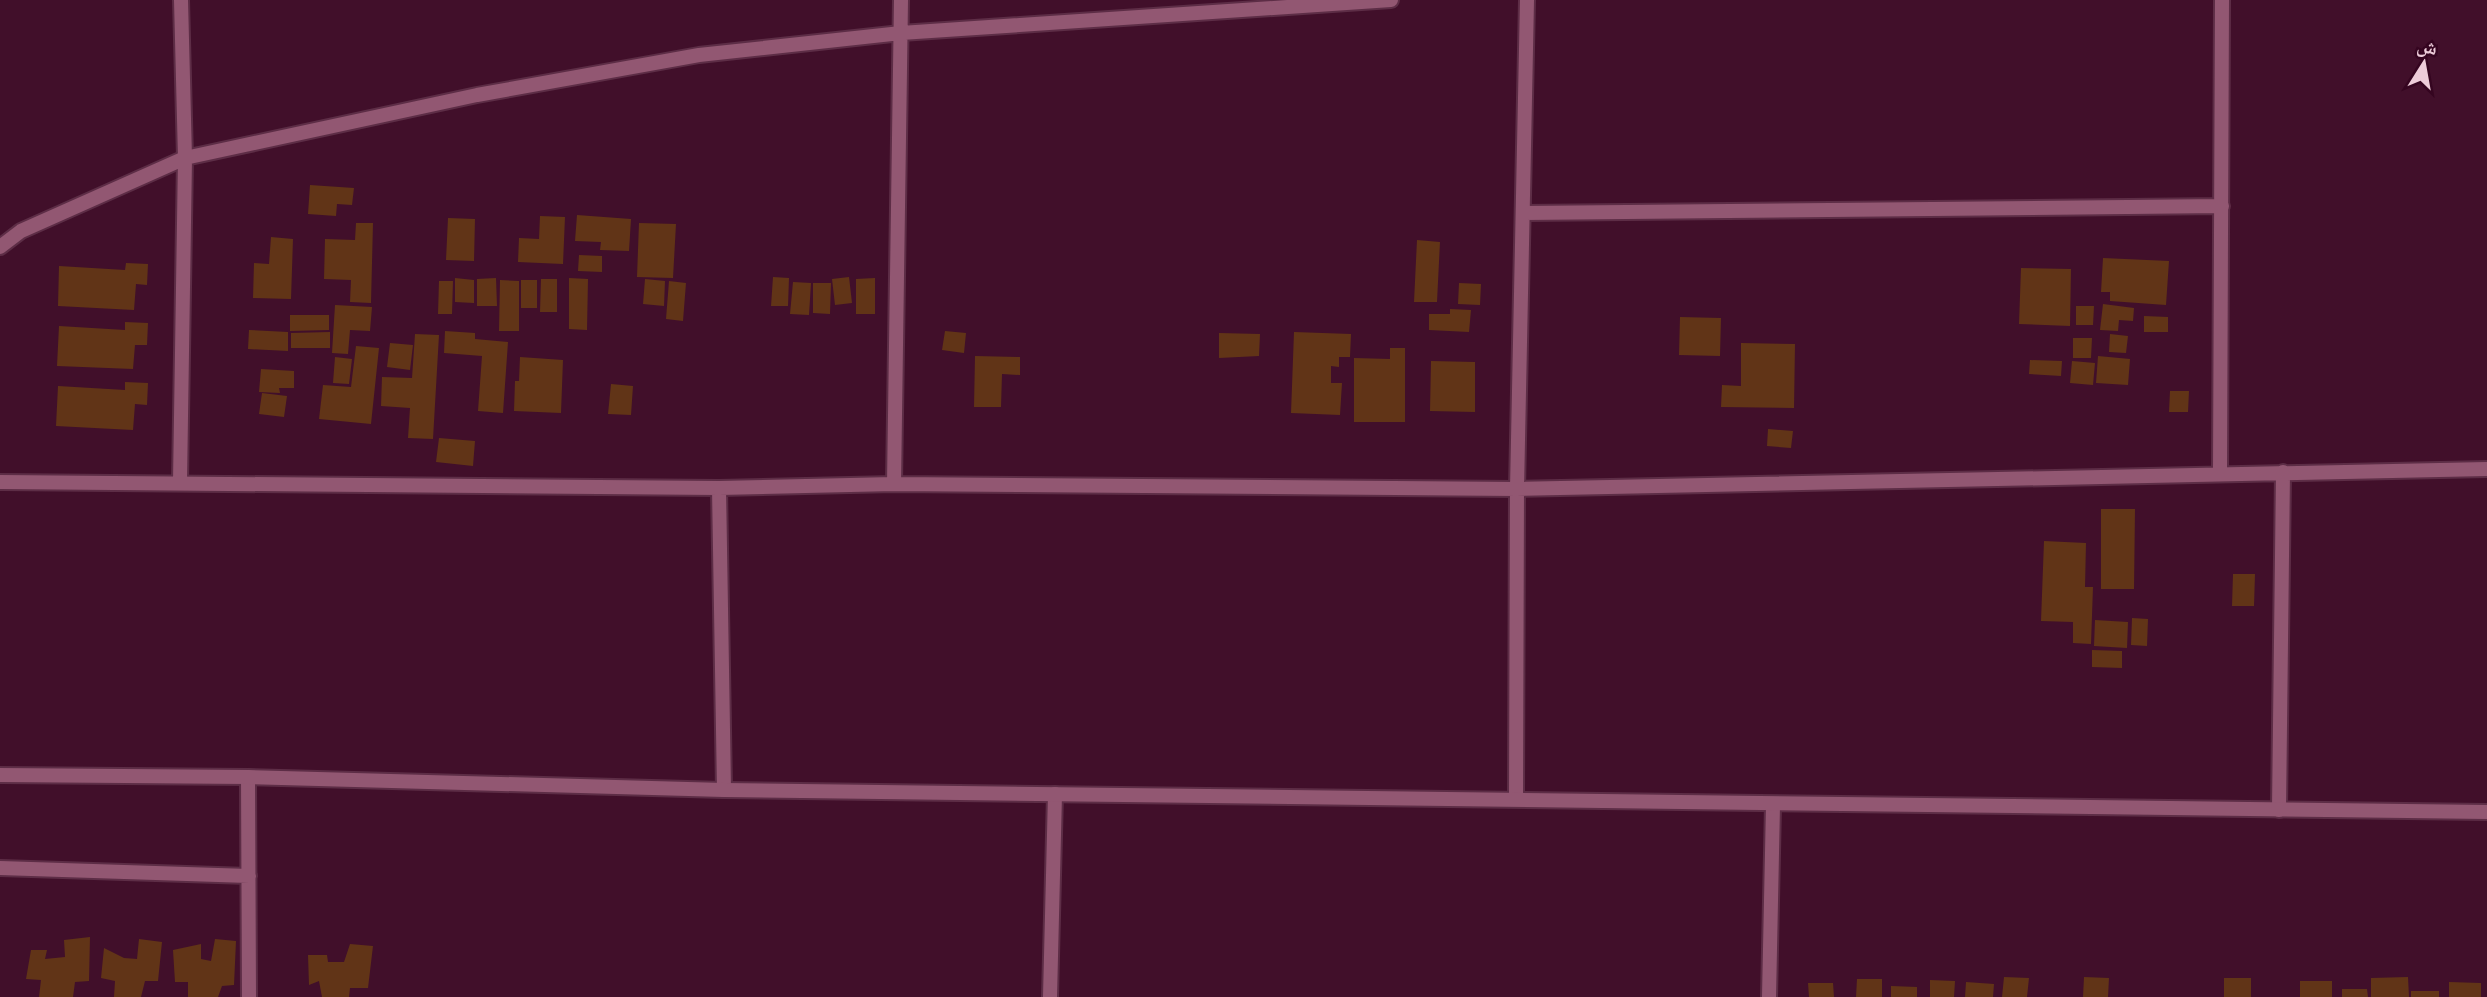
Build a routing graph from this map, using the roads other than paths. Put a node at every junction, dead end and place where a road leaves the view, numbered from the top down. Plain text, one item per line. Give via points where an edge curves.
1 (181, 0) edge
2 (901, 0) edge
3 (1391, 0) edge
4 (1527, 0) edge
5 (2222, 0) edge
6 (901, 33) junction
7 (185, 158) junction
8 (2222, 206) junction
9 (1523, 213) junction
10 (0, 247) edge
11 (2487, 469) edge
12 (2283, 472) junction
13 (2220, 473) junction
14 (0, 482) edge
15 (180, 482) junction
16 (894, 484) junction
17 (719, 488) junction
18 (1517, 489) junction
19 (0, 775) edge
20 (248, 777) junction
21 (724, 790) junction
22 (1055, 794) junction
23 (1516, 799) junction
24 (1773, 804) junction
25 (2280, 810) junction
26 (2487, 812) edge
27 (0, 869) edge
28 (249, 876) junction
29 (249, 997) edge
30 (1050, 997) edge
31 (1769, 997) edge

1 - 7 street
2 - 6 street
3 - 6 street
4 - 9 street
5 - 8 street
6 - 7 street via 673,60 477,95
6 - 16 street
7 - 10 street via 22,231
7 - 15 street
8 - 9 street
8 - 13 street
9 - 18 street
11 - 12 street
12 - 13 street
12 - 25 street
13 - 18 street
14 - 15 street
15 - 17 street
16 - 17 street
16 - 18 street
17 - 21 street
18 - 23 street
19 - 20 street
20 - 21 street
20 - 28 street
21 - 22 street
22 - 23 street
22 - 30 street
23 - 24 street
24 - 25 street
24 - 31 street
25 - 26 street
27 - 28 street
28 - 29 street

